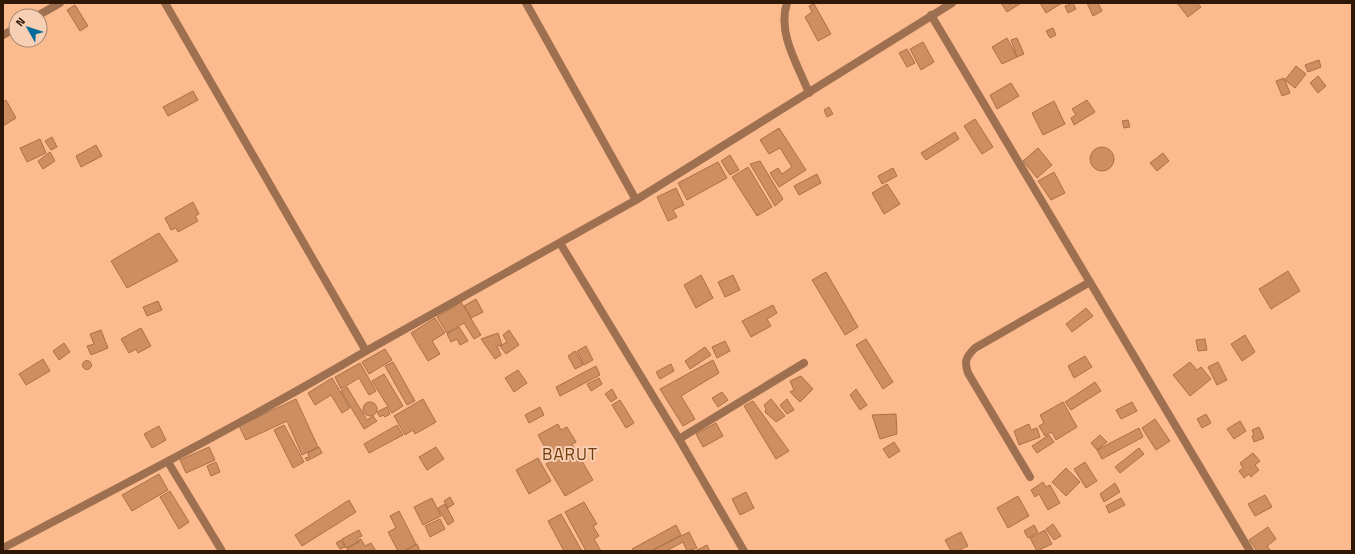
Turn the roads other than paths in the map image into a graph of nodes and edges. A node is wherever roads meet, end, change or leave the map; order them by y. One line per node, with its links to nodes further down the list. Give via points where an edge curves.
1 (60, 3): 6 (street)
2 (165, 3): 12 (street)
3 (526, 3): 9 (street)
4 (787, 3): 8 (street, via 784,14 786,35)
5 (952, 3): 7 (street)
6 (48, 10)
7 (931, 15): 8 (street); 11 (street)
8 (809, 93): 9 (street)
9 (636, 200): 10 (street)
10 (560, 243): 12 (street); 14 (street)
11 (1090, 282): 16 (street, via 975,348 964,364); 20 (street)
12 (366, 352): 15 (street)
13 (804, 363): 14 (street)
14 (679, 439): 19 (street)
15 (168, 462): 17 (street); 18 (street)
16 (1030, 476)
17 (3, 548)
18 (222, 551)
19 (744, 551)
20 (1250, 551)

